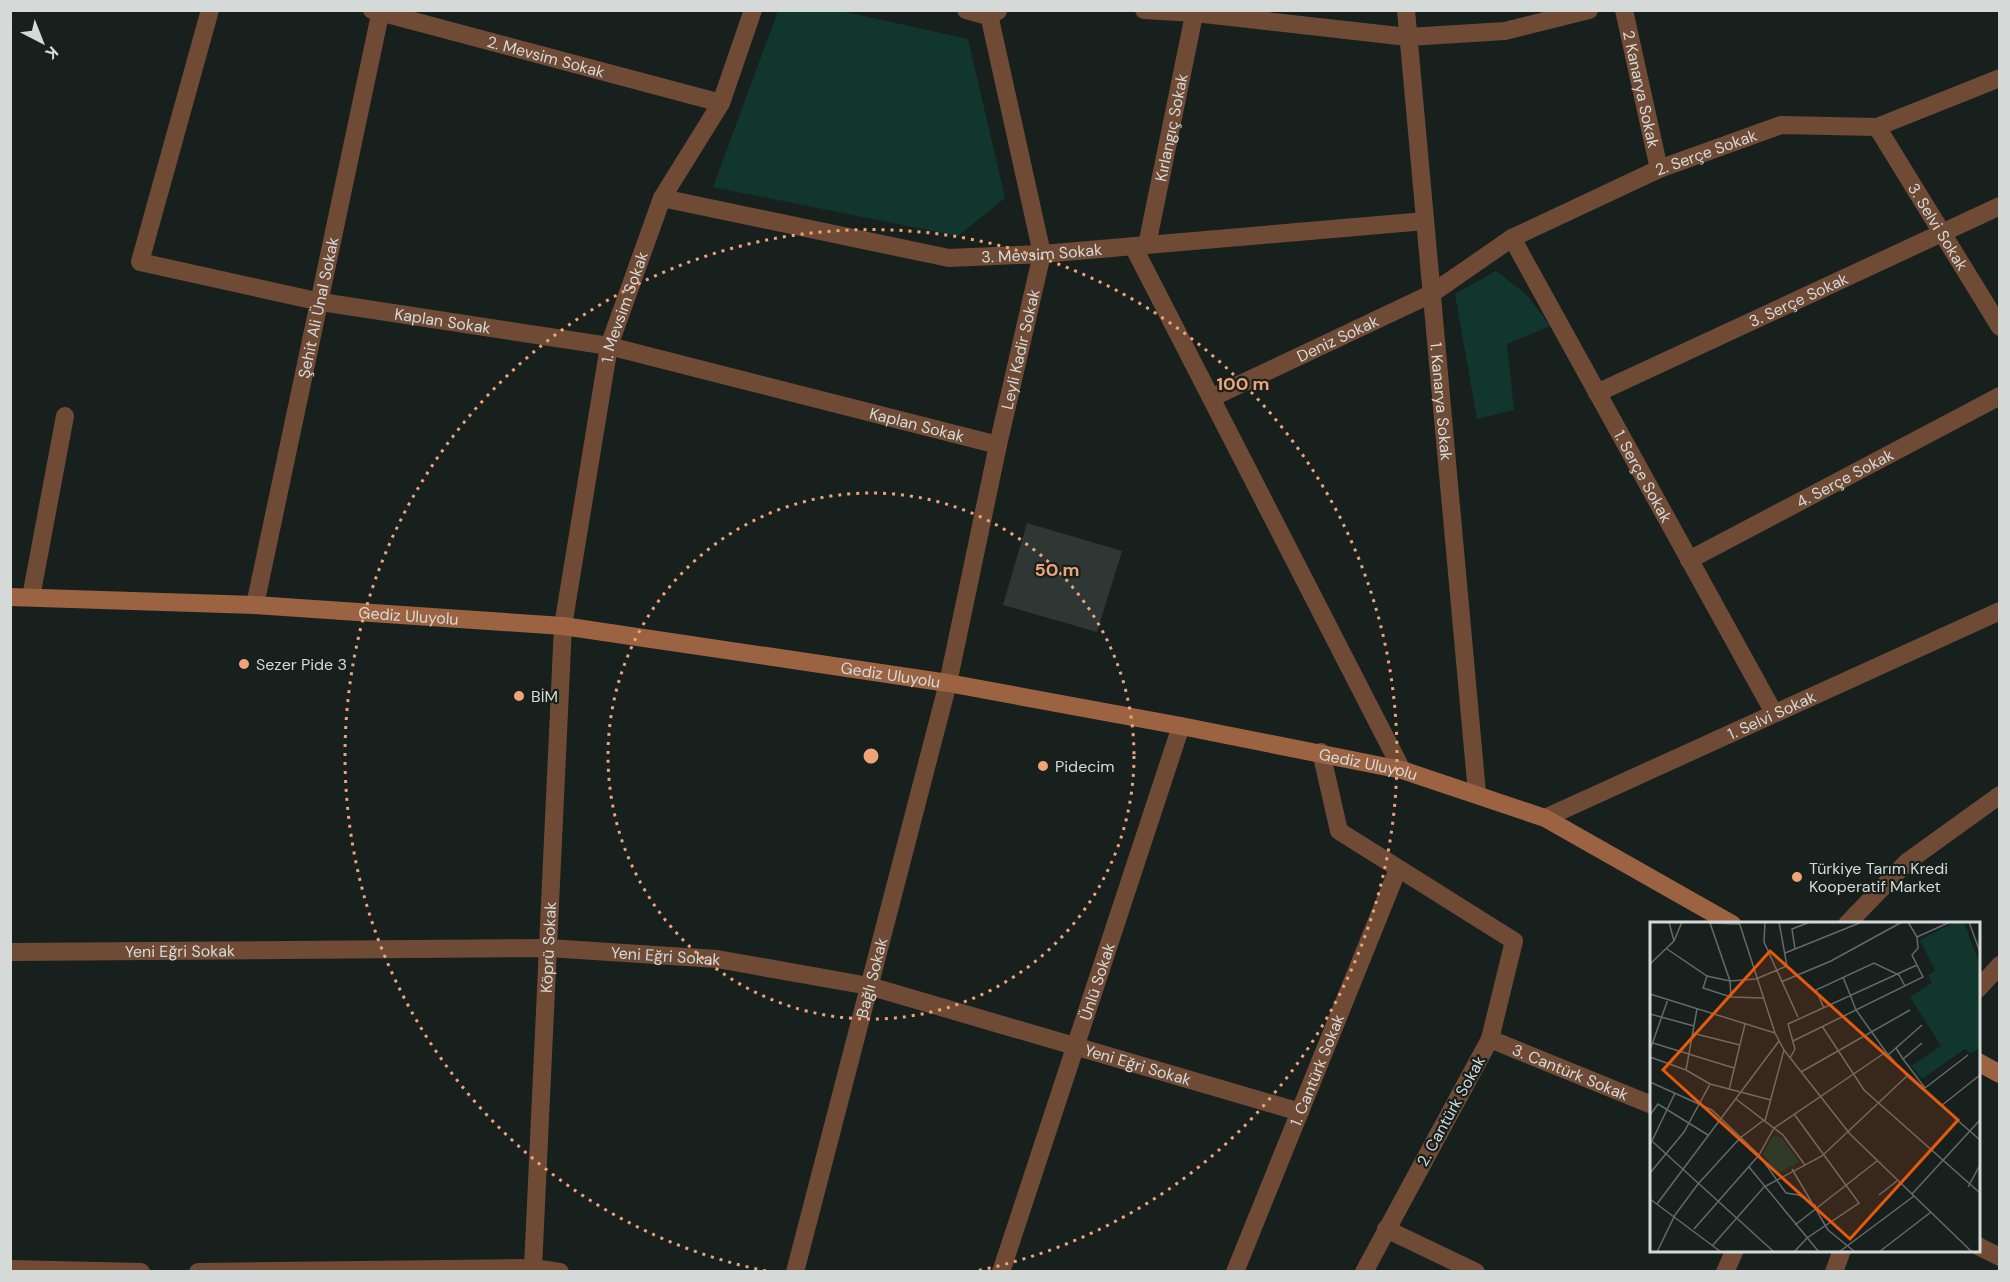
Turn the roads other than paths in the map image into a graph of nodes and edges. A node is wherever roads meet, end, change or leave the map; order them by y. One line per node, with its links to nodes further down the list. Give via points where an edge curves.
1 (210, 10): 25 (street, Kaplan Sokak, via 140,262)
2 (401, 10): 9 (street)
3 (753, 10): 14 (street, 1. Mevsim Sokak)
4 (966, 10): 10 (street)
5 (1144, 10): 11 (street)
6 (1406, 10): 12 (street, 1. Kanarya Sokak)
7 (1589, 10): 12 (street, via 1505,31)
8 (1624, 10): 16 (street, 2 Kanarya Sokak)
9 (378, 12): 14 (street, 2. Mevsim Sokak); 25 (street, Şehit Ali Ünal Sokak)
10 (991, 12): 23 (street, Leyli Kadir Sokak)
11 (1196, 12): 12 (street); 22 (street, Kırlangıç Sokak)
12 (1408, 37): 19 (street, 1. Kanarya Sokak)
13 (2000, 78): 15 (street, 2. Serçe Sokak)
14 (721, 103): 17 (street, 1. Mevsim Sokak)
15 (1877, 127): 16 (street, 2. Serçe Sokak, via 1781,125); 20 (street, 3. Selvi Sokak)
16 (1659, 169): 21 (street, 2. Serçe Sokak)
17 (662, 198): 23 (street, 3. Mevsim Sokak, via 949,258); 27 (street, 1. Mevsim Sokak)
18 (2000, 206): 20 (street, 3. Serçe Sokak)
19 (1425, 221): 22 (street, 3. Mevsim Sokak); 24 (street, 1. Kanarya Sokak)
20 (1942, 232): 26 (street, 3. Selvi Sokak); 28 (street, 3. Serçe Sokak)
21 (1512, 238): 24 (street, 2. Serçe Sokak); 28 (street, 1. Serçe Sokak)
22 (1140, 246): 23 (street, 3. Mevsim Sokak); 30 (street)
23 (1042, 254): 32 (street, Leyli Kadir Sokak)
24 (1431, 294): 30 (street, Deniz Sokak); 44 (street, 1. Kanarya Sokak)
25 (321, 302): 27 (street, Kaplan Sokak); 36 (street, Şehit Ali Ünal Sokak)
26 (2000, 327)
27 (609, 346): 32 (street, Kaplan Sokak); 38 (street, 1. Mevsim Sokak)
28 (1597, 393): 33 (street, 1. Serçe Sokak)
29 (2000, 396): 33 (street, 4. Serçe Sokak)
30 (1211, 398): 43 (street)
31 (65, 416): 35 (street)
32 (998, 445): 39 (street, Leyli Kadir Sokak)
33 (1689, 560): 40 (street, 1. Serçe Sokak)
34 (10, 597): 35 (street, Gediz Uluyolu)
35 (31, 597): 36 (street, Gediz Uluyolu)
36 (255, 604): 38 (street, Gediz Uluyolu)
37 (2000, 611): 40 (street, 1. Selvi Sokak)
38 (562, 626): 39 (street, Gediz Uluyolu); 50 (street, Köprü Sokak)
39 (948, 684): 41 (street, Gediz Uluyolu); 53 (street, Bağlı Sokak)
40 (1774, 713): 46 (street, 1. Selvi Sokak)
41 (1181, 726): 42 (street, Gediz Uluyolu); 56 (street, Ünlü Sokak)
42 (1322, 752): 43 (street, Gediz Uluyolu); 47 (street, via 1340,831)
43 (1402, 771): 44 (street, Gediz Uluyolu)
44 (1477, 794): 46 (street, Gediz Uluyolu)
45 (1997, 800): 49 (street, via 1907,862)
46 (1545, 818): 48 (street, Gediz Uluyolu)
47 (1398, 868): 55 (street, 2. Cantürk Sokak, via 1514,941); 60 (street, 1. Cantürk Sokak)
48 (1728, 922)
49 (1849, 922)
50 (548, 948): 51 (street, Yeni Eğri Sokak); 53 (street, Yeni Eğri Sokak, via 717,959); 67 (street, Köprü Sokak)
51 (10, 952)
52 (2000, 965): 54 (street)
53 (869, 986): 56 (street, Yeni Eğri Sokak); 72 (street, Bağlı Sokak)
54 (1980, 987)
55 (1490, 1039): 59 (street, 3. Cantürk Sokak); 61 (street, 2. Cantürk Sokak)
56 (1075, 1047): 60 (street, Yeni Eğri Sokak); 73 (street, Ünlü Sokak)
57 (1980, 1063): 58 (street)
58 (2000, 1074)
59 (1650, 1104)
60 (1300, 1112): 74 (street, 1. Cantürk Sokak)
61 (1386, 1228): 75 (street, 2. Cantürk Sokak); 76 (street)
62 (1980, 1247): 65 (street)
63 (1735, 1252): 77 (street)
64 (1842, 1252): 78 (street)
65 (2000, 1257)
66 (10, 1269): 69 (street)
67 (533, 1269): 68 (street); 71 (street)
68 (329, 1270): 70 (street)
69 (141, 1272)
70 (198, 1272)
71 (560, 1272)
72 (795, 1272)
73 (1001, 1272)
74 (1235, 1272)
75 (1364, 1272)
76 (1476, 1272)
77 (1725, 1272)
78 (1834, 1272)

